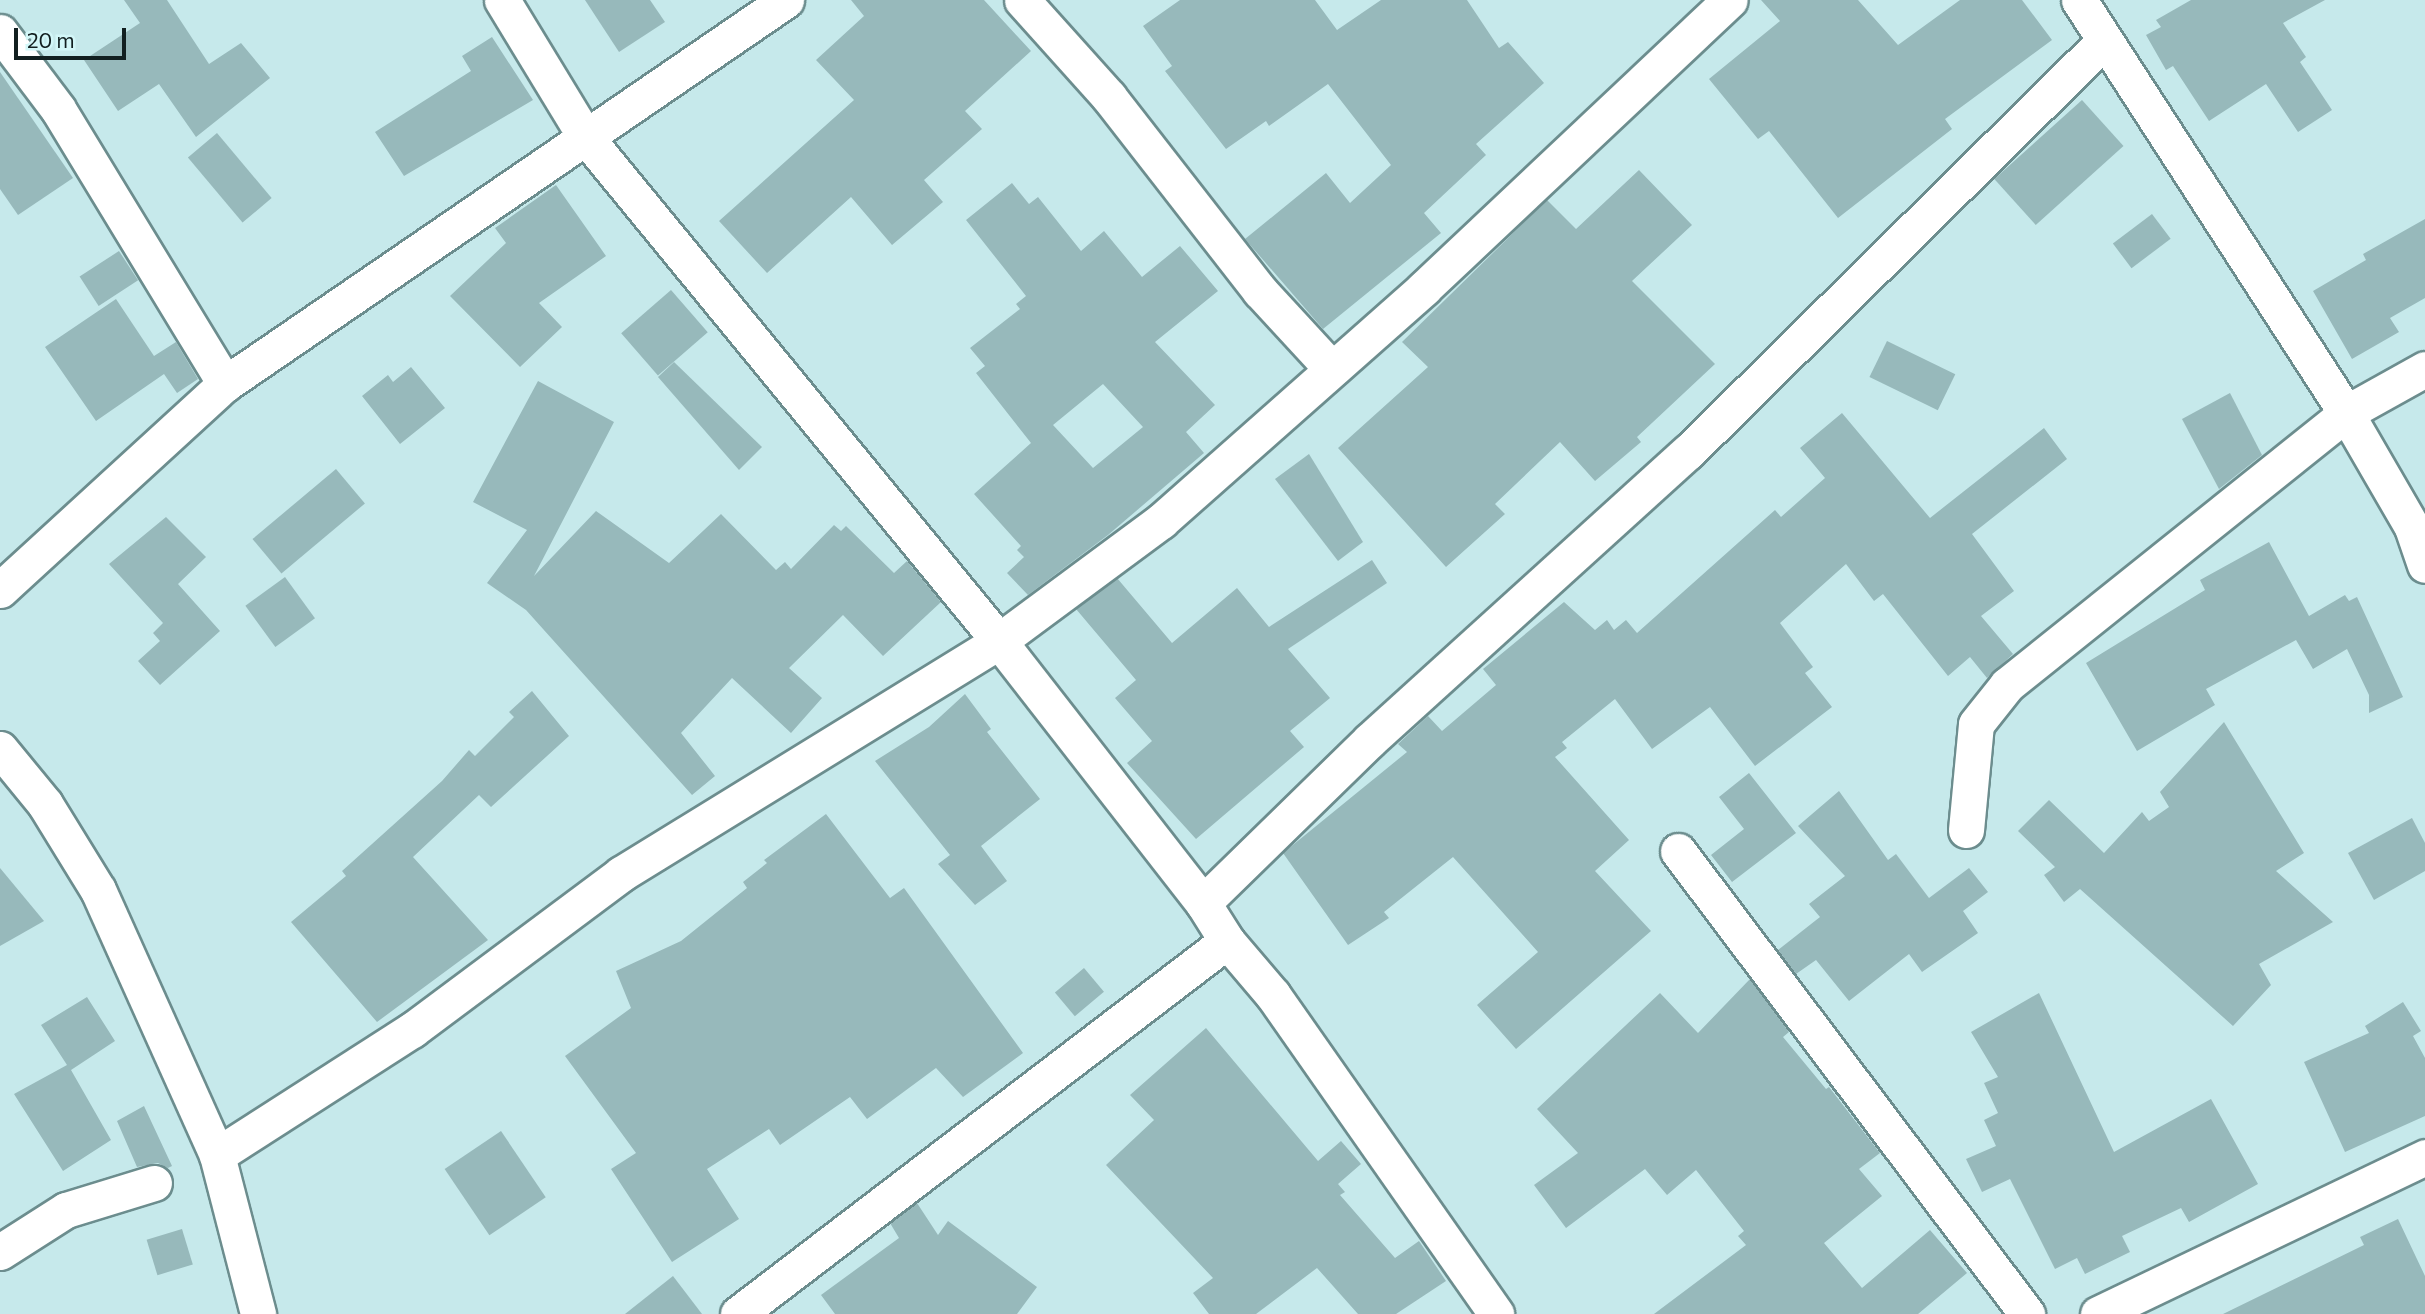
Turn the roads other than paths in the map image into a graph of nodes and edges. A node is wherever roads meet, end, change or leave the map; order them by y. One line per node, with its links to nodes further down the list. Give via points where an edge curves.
1 (502, 0): 8 (street)
2 (786, 0): 8 (street)
3 (1022, 0): 9 (street, via 1109,97 1260,291)
4 (1730, 0): 9 (street)
5 (2078, 0): 7 (street)
6 (0, 32): 11 (street, via 58,109)
7 (2105, 41): 12 (street); 19 (street, via 1688,452 1400,712)
8 (584, 135): 11 (street, via 361,295); 15 (street)
9 (1332, 369): 15 (street, via 1161,521)
10 (2425, 369): 12 (street)
11 (225, 384): 14 (street)
12 (2346, 413): 13 (street, via 2412,527); 17 (street, via 2007,685 1976,724)
13 (2425, 565)
14 (0, 590)
15 (999, 641): 19 (street); 21 (street, via 621,874 412,1030)
16 (0, 749): 21 (street, via 45,804 98,890)
17 (1966, 830)
18 (1678, 851): 28 (street)
19 (1203, 904): 20 (street)
20 (1227, 941): 26 (street); 27 (street, via 1273,995)
21 (217, 1154): 25 (street)
22 (2425, 1157): 29 (street)
23 (153, 1183): 24 (street, via 66,1210)
24 (0, 1252)
25 (258, 1314)
26 (738, 1314)
27 (1496, 1314)
28 (2026, 1314)
29 (2098, 1314)

